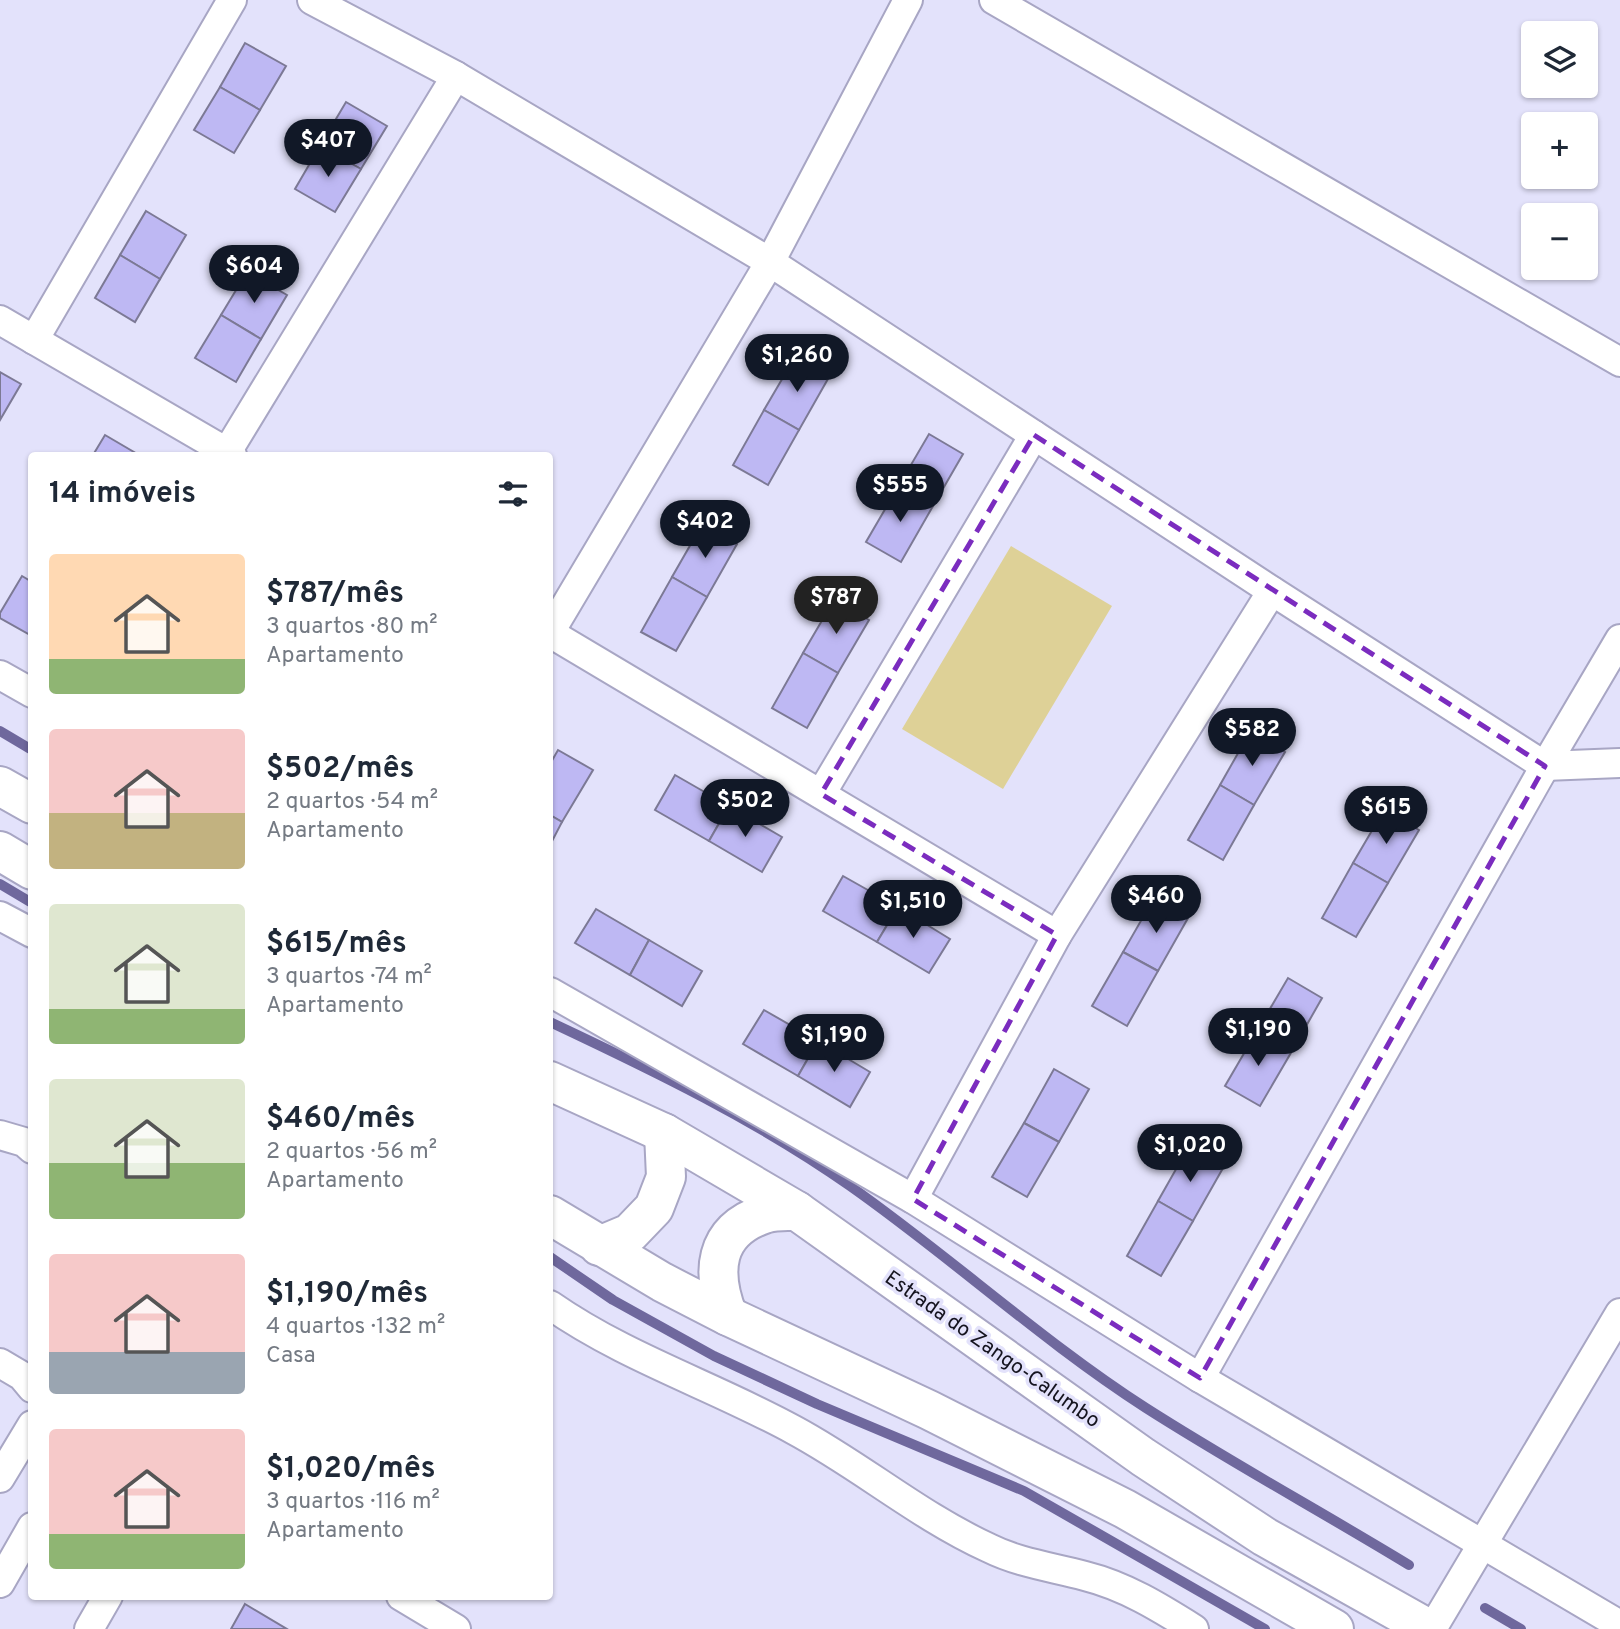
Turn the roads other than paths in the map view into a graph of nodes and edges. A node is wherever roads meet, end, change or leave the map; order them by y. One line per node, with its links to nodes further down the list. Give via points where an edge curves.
1 (232, 0): 8 (street)
2 (312, 0): 5 (street)
3 (908, 0): 6 (street)
4 (994, 0): 9 (street)
5 (456, 76): 6 (street); 12 (street)
6 (770, 262): 10 (street); 14 (street)
7 (0, 320): 8 (street)
8 (34, 340): 11 (street)
9 (1620, 362)
10 (1034, 435): 13 (street); 22 (street)
11 (227, 452)
12 (231, 452)
13 (1272, 592): 20 (street); 28 (street)
14 (553, 627)
15 (553, 634): 22 (street)
16 (1620, 639): 20 (street)
17 (0, 675): 18 (street)
18 (28, 691)
19 (1620, 763): 20 (street)
20 (1545, 766): 42 (street)
21 (0, 786): 23 (main road)
22 (821, 794): 28 (street)
23 (28, 802)
24 (0, 851): 25 (main road)
25 (28, 868)
26 (0, 916): 27 (street)
27 (28, 931)
28 (1057, 935): 34 (street)
29 (553, 994): 34 (street)
30 (553, 1083): 31 (main road, Estrada do Zango-Calumbo)
31 (664, 1133): 35 (main road, Estrada do Zango-Calumbo); 37 (main road, via 666,1177 654,1208 630,1233)
32 (0, 1135): 33 (street)
33 (28, 1146)
34 (913, 1199): 42 (street)
35 (797, 1211): 40 (main road, via 765,1213 743,1224 724,1243 717,1269 718,1293); 56 (main road, Estrada do Zango-Calumbo, via 1154,1465 1265,1537)
36 (553, 1217): 37 (main road)
37 (599, 1246): 40 (main road)
38 (553, 1307): 54 (street, via 655,1365 795,1430 940,1524 991,1550 1127,1590)
39 (1620, 1313): 47 (street)
40 (727, 1316): 55 (main road, via 929,1410 1112,1503)
41 (0, 1363): 43 (street)
42 (1200, 1378): 47 (street)
43 (28, 1383)
44 (28, 1431): 45 (street)
45 (0, 1478)
46 (28, 1534): 48 (street)
47 (1481, 1545): 51 (street); 56 (street)
48 (0, 1583)
49 (106, 1600): 52 (street)
50 (408, 1600): 53 (street)
51 (1620, 1625)
52 (89, 1629)
53 (456, 1629)
54 (1194, 1629)
55 (1334, 1629)
56 (1430, 1629)

